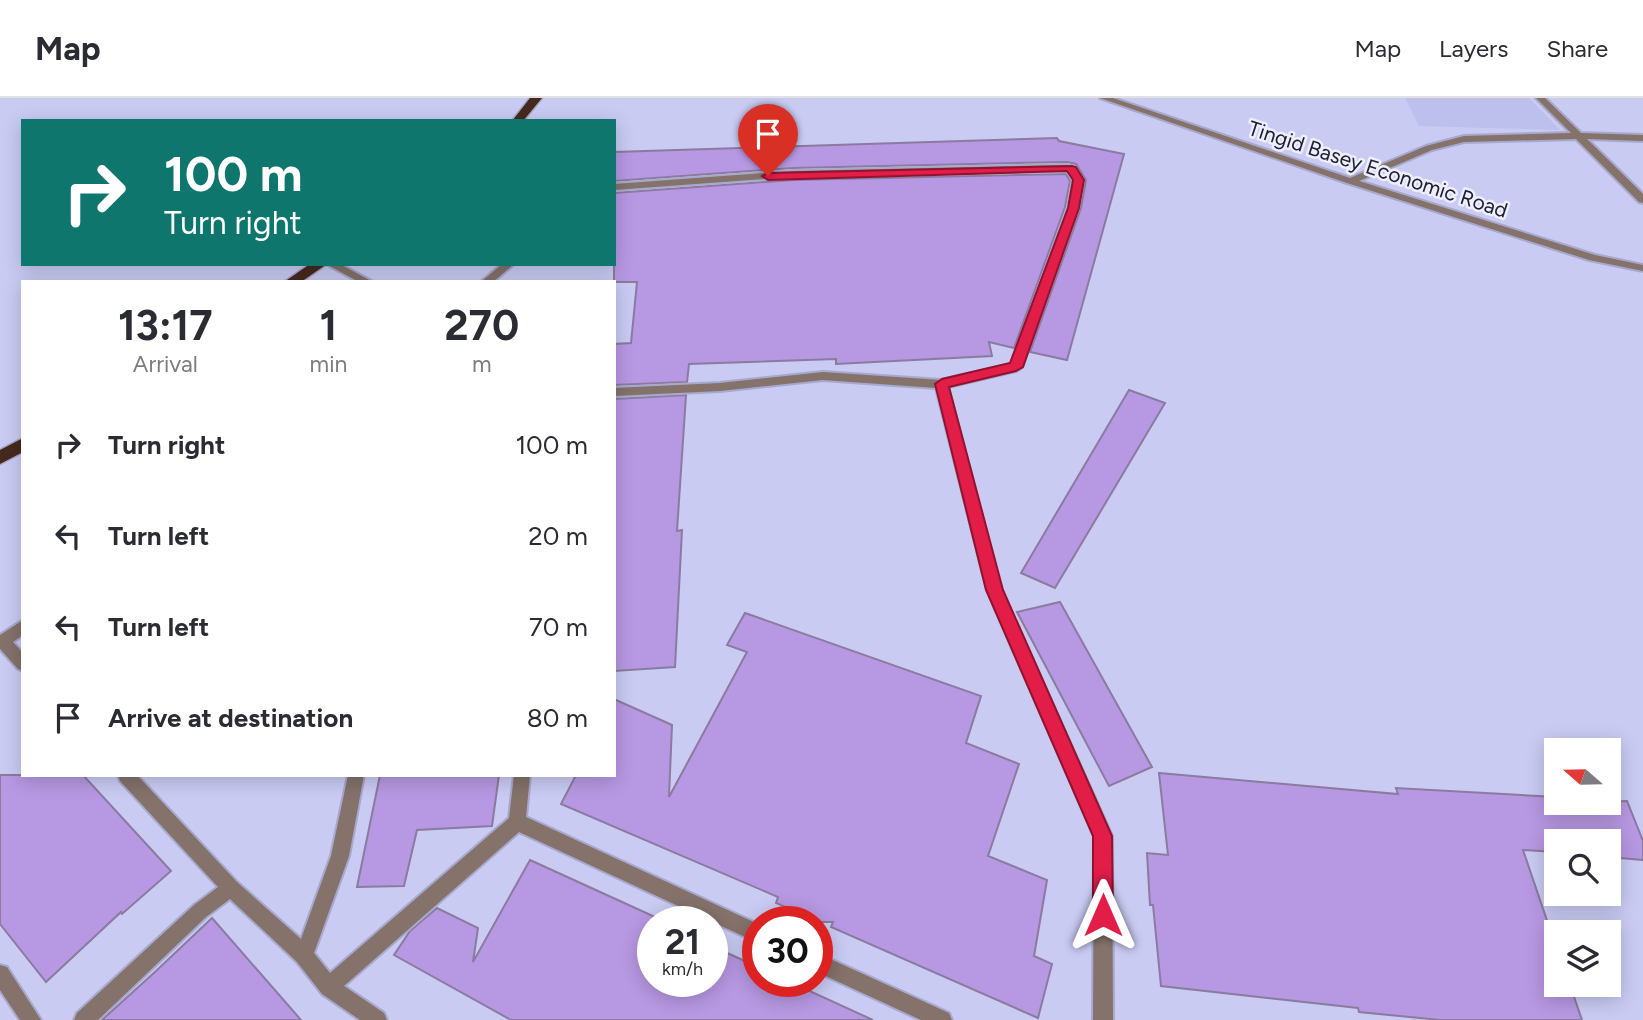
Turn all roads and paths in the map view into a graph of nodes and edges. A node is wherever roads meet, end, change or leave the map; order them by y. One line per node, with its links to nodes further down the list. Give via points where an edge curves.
1 (537, 98): 4 (main road)
2 (1104, 98): 7 (street, Tingid Basey Economic Road)
3 (1540, 98): 5 (street)
4 (519, 119)
5 (1579, 136): 6 (street); 7 (street, via 1464,139 1429,148); 9 (street)
6 (1643, 138)
7 (1350, 181): 13 (street, Tingid Basey Economic Road, via 1593,258)
8 (616, 187): 17 (street, via 793,174 1072,169 1078,180 1073,208 1016,367)
9 (1643, 200)
10 (317, 266): 14 (main road)
11 (335, 266): 15 (street)
12 (506, 266): 16 (street)
13 (1643, 268)
14 (294, 280)
15 (364, 280)
16 (489, 280)
17 (942, 384): 18 (street, via 823,376); 38 (street, via 994,590 1102,836)
18 (616, 392)
19 (21, 445): 20 (main road)
20 (0, 457)
21 (21, 627): 22 (street)
22 (1, 642): 23 (street)
23 (21, 662)
24 (128, 777): 28 (street)
25 (356, 777): 30 (street, via 340,856)
26 (522, 777): 27 (street)
27 (517, 822): 29 (street); 33 (street)
28 (231, 888): 30 (street); 35 (street, via 200,911)
29 (742, 927)
30 (304, 956): 33 (street)
31 (833, 969): 37 (street)
32 (0, 974): 34 (street)
33 (329, 987): 36 (street)
34 (31, 1020)
35 (84, 1020)
36 (377, 1020)
37 (942, 1020)
38 (1103, 1020)

